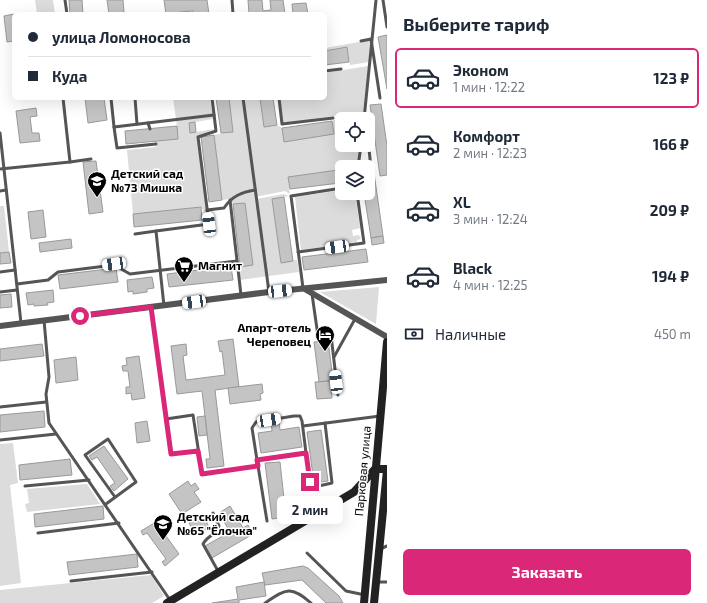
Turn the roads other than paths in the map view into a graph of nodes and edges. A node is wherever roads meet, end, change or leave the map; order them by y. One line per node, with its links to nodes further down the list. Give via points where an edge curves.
1 (65, 0): 5 (lane)
2 (232, 0): 6 (lane)
3 (376, 0): 8 (lane)
4 (383, 0): 7 (lane)
5 (67, 12)
6 (233, 12)
7 (387, 27)
8 (371, 39): 9 (lane); 12 (lane); 19 (lane)
9 (361, 41)
10 (341, 69): 11 (lane)
11 (327, 71)
12 (380, 98)
13 (63, 100): 29 (lane)
14 (112, 100): 24 (lane)
15 (135, 100): 23 (lane)
16 (212, 100): 20 (lane)
17 (243, 100): 33 (lane)
18 (279, 100): 21 (lane, via 282,124)
19 (365, 112)
20 (214, 115): 22 (lane); 37 (lane, via 216,130 198,137)
21 (333, 118)
22 (148, 123): 23 (lane); 25 (lane)
23 (137, 124): 24 (lane)
24 (114, 127): 27 (lane, via 117,148)
25 (150, 129)
26 (0, 133): 30 (lane)
27 (156, 144)
28 (91, 159): 29 (lane)
29 (70, 162): 30 (lane)
30 (2, 169): 32 (lane)
31 (335, 189): 40 (lane, via 291,196)
32 (6, 190): 34 (lane); 42 (lane)
33 (255, 190): 35 (lane, via 242,192); 50 (lane)
34 (0, 191)
35 (230, 200): 37 (lane, via 224,208); 41 (lane)
36 (357, 200): 40 (lane, via 364,243)
37 (207, 210): 38 (lane, via 209,224)
38 (156, 231): 39 (lane); 43 (lane)
39 (135, 234)
40 (298, 252): 47 (lane)
41 (237, 261): 43 (lane); 52 (lane)
42 (15, 270): 44 (lane); 46 (lane)
43 (160, 270): 46 (lane, via 130,274 114,264 58,272 48,280); 53 (lane)
44 (0, 272)
45 (387, 280): 47 (street)
46 (17, 284): 48 (lane)
47 (303, 288): 50 (street); 51 (street)
48 (17, 290): 49 (lane); 57 (lane)
49 (0, 292)
50 (269, 292): 52 (street)
51 (312, 294): 55 (street); 61 (lane, via 318,336 331,334)
52 (241, 295): 53 (street)
53 (164, 306): 54 (street)
54 (151, 307): 56 (street); 66 (lane)
55 (355, 319): 59 (street); 61 (lane)
56 (44, 320): 57 (street); 63 (lane, via 49,377)
57 (21, 323): 58 (street)
58 (0, 326)
59 (387, 337)
60 (387, 342): 65 (main road, Парковая улица)
61 (334, 357): 62 (lane)
62 (338, 395)
63 (46, 402): 64 (lane); 69 (lane, via 49,423)
64 (0, 407)
65 (380, 416): 67 (lane); 75 (main road, Парковая улица)
66 (166, 419): 71 (lane, via 171,454); 71 (lane, via 193,415)
67 (325, 423): 68 (lane); 72 (lane, via 332,483 311,486)
68 (303, 426): 72 (lane); 73 (lane, via 300,416 256,422 252,428)
69 (56, 434): 70 (lane); 77 (lane)
70 (0, 440)
71 (198, 451): 74 (lane, via 202,474)
72 (306, 453): 73 (lane)
73 (257, 460): 74 (lane)
74 (258, 466): 83 (lane)
75 (375, 469): 76 (main road); 89 (main road, via 354,492); 93 (main road, Парковая улица)
76 (387, 469): 81 (main road, Парковая улица)
77 (89, 480): 78 (lane); 80 (lane)
78 (25, 486)
79 (115, 497): 79 (lane, via 85,455 108,439 136,482); 80 (lane)
80 (106, 504): 84 (lane)
81 (385, 508): 86 (main road, Парковая улица)
82 (213, 513): 89 (lane, via 219,526 218,530 203,544)
83 (266, 521)
84 (119, 523): 85 (lane); 88 (lane)
85 (38, 533)
86 (383, 547): 91 (main road, Парковая улица)
87 (307, 553): 93 (lane, via 346,591)
88 (152, 572): 90 (lane); 94 (lane)
89 (218, 572): 94 (main road)
90 (70, 581)
91 (376, 582): 92 (lane); 97 (main road, Парковая улица)
92 (387, 582)
93 (364, 599)
94 (169, 602)
95 (265, 603): 96 (lane, via 285,591 298,592)
96 (311, 603)
97 (374, 603)

